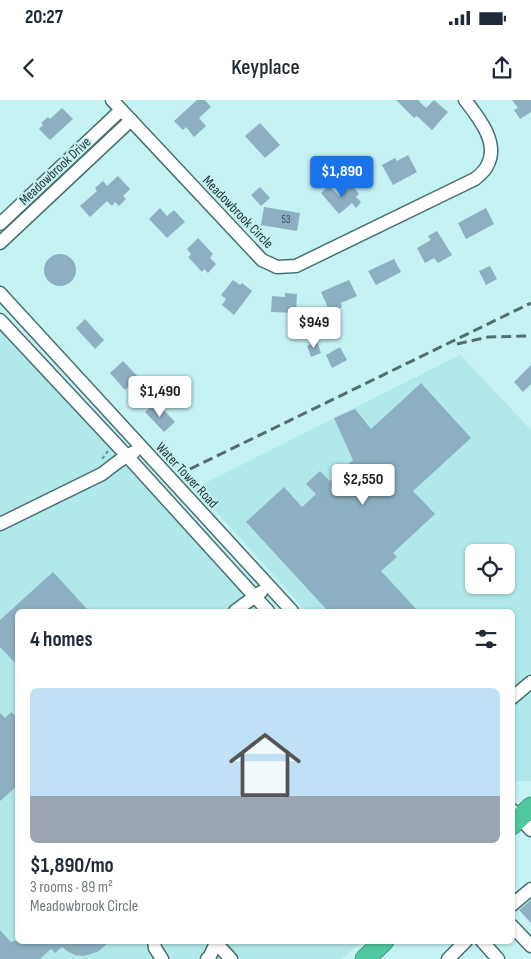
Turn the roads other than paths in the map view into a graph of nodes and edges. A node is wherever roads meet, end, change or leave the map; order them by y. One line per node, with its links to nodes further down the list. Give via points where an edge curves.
1 (112, 100): 3 (street, Meadowbrook Circle)
2 (465, 100): 4 (street, Meadowbrook Circle, via 482,123 493,151 488,166 475,180 296,266 278,267 262,260)
3 (121, 110): 4 (street, Meadowbrook Circle); 5 (street, Meadowbrook Drive)
4 (131, 120): 6 (street, Meadowbrook Drive)
5 (0, 224)
6 (0, 243)
7 (0, 293): 9 (street, Water Tower Road)
8 (0, 320): 10 (street)
9 (141, 448): 10 (street); 12 (street, Water Tower Road)
10 (128, 456): 11 (street, via 102,474); 13 (street)
11 (0, 524)
12 (269, 585): 13 (street); 16 (street, Water Tower Road)
13 (255, 597): 14 (street); 15 (street)
14 (238, 609)
15 (266, 609)
16 (290, 609)
17 (531, 682): 18 (street)
18 (515, 695)
19 (531, 889): 20 (street)
20 (515, 902)
21 (515, 929): 28 (street)
22 (154, 944): 29 (street)
23 (215, 944): 30 (street)
24 (218, 944): 31 (street)
25 (381, 944): 32 (highway)
26 (463, 944): 33 (street)
27 (485, 944): 34 (street)
28 (531, 946)
29 (162, 959)
30 (207, 959)
31 (231, 959)
32 (365, 959)
33 (448, 959)
34 (498, 959)

